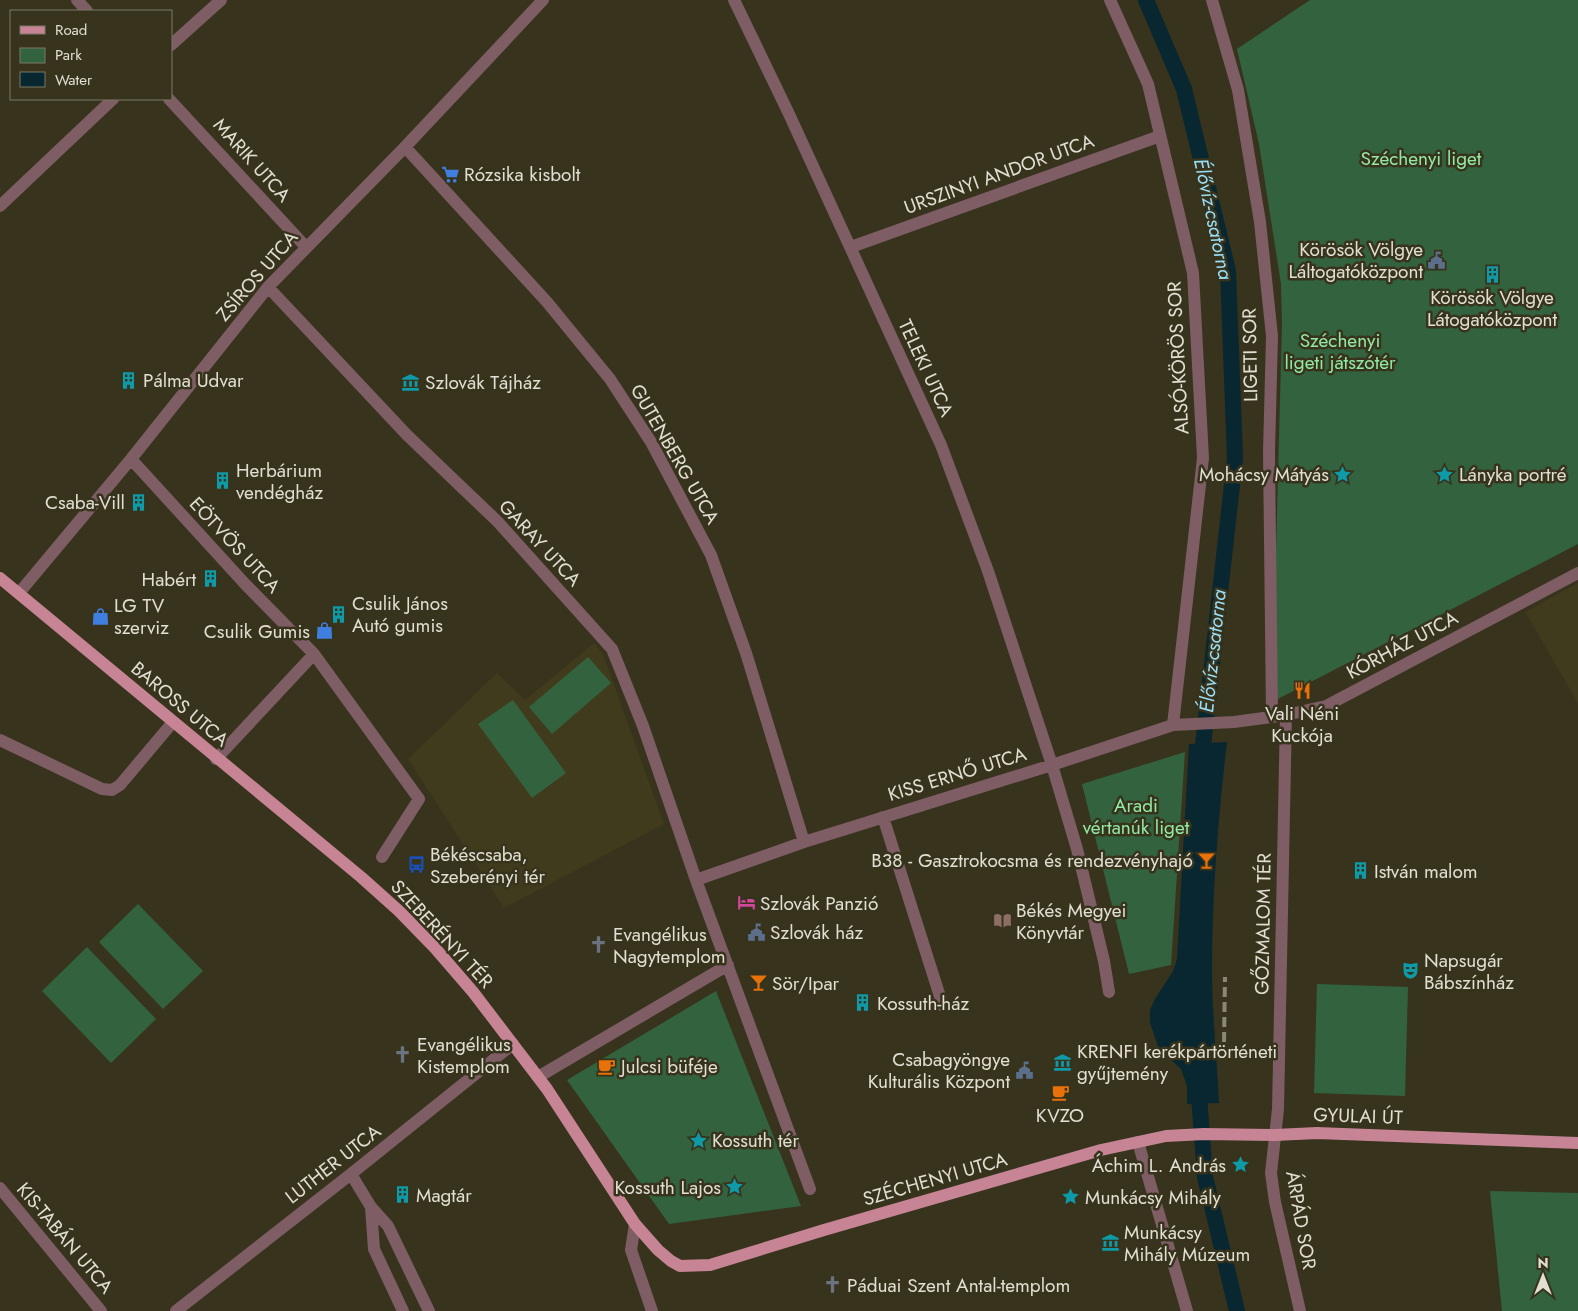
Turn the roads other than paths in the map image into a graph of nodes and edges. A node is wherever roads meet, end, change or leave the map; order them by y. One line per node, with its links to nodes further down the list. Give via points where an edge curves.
1 (77, 0): 7 (street)
2 (221, 0): 8 (street)
3 (543, 0): 12 (street, ZSÍROS UTCA)
4 (734, 0): 15 (street, TELEKI UTCA)
5 (1110, 0): 11 (street, ALSÓ-KÖRÖS SOR, via 1148,84)
6 (1212, 0): 22 (street, LIGETI SOR, via 1238,90 1260,222 1272,336 1269,452)
7 (87, 10)
8 (172, 44)
9 (112, 100): 13 (street)
10 (170, 100): 14 (street, MARIK UTCA)
11 (1160, 136): 15 (street, URSZINYI ANDOR UTCA); 26 (street, ALSÓ-KÖRÖS SOR, via 1193,273 1203,458)
12 (406, 147): 14 (street, ZSÍROS UTCA); 32 (street, GUTENBERG UTCA, via 547,302 610,379 651,442 711,555 746,653)
13 (0, 206)
14 (306, 247): 16 (street, ZSÍROS UTCA)
15 (850, 247): 29 (street, TELEKI UTCA, via 941,445 991,579)
16 (268, 287): 17 (street, ZSÍROS UTCA); 35 (street, GARAY UTCA, via 407,435 498,522 612,649 643,726)
17 (131, 459): 20 (street, ZSÍROS UTCA); 21 (street, EÖTVÖS UTCA)
18 (1578, 573): 23 (street, KÓRHÁZ UTCA, via 1326,706)
19 (0, 578): 20 (main road, BAROSS UTCA)
20 (19, 593): 24 (main road, BAROSS UTCA)
21 (314, 654): 28 (street); 30 (street, EÖTVÖS UTCA)
22 (1272, 715): 23 (street, KÓRHÁZ UTCA); 25 (street, KÓRHÁZ UTCA)
23 (1286, 715): 41 (street, GŐZMALOM TÉR)
24 (173, 722): 27 (street, via 112,790 102,789); 28 (main road, BAROSS UTCA)
25 (1234, 722): 26 (street, KISS ERNŐ UTCA)
26 (1173, 725): 29 (street, KISS ERNŐ UTCA)
27 (0, 740)
28 (216, 759): 34 (main road, BAROSS UTCA)
29 (1052, 765): 31 (street, KISS ERNŐ UTCA); 37 (street, TELEKI UTCA, via 1079,858)
30 (419, 799): 33 (street, SZEBERÉNYI TÉR)
31 (883, 817): 32 (street, KISS ERNŐ UTCA); 38 (street)
32 (804, 842): 35 (street, KISS ERNŐ UTCA)
33 (382, 856)
34 (336, 857): 39 (main road, SZEBERÉNYI TÉR, via 400,911 473,992)
35 (696, 880): 36 (street)
36 (728, 965): 40 (street); 46 (street)
37 (1110, 992)
38 (943, 1006)
39 (513, 1044): 40 (main road); 44 (street, LUTHER UTCA)
40 (538, 1077): 48 (main road)
41 (1275, 1135): 42 (main road, GYULAI ÚT, via 1204,1134 1166,1136); 43 (main road, GYULAI ÚT, via 1317,1133); 55 (street, ÁRPÁD SOR, via 1271,1173)
42 (1138, 1142): 48 (main road, SZÉCHENYI UTCA, via 1101,1150 710,1265 680,1266 658,1250); 54 (street)
43 (1578, 1143)
44 (351, 1174): 47 (street); 50 (street, LUTHER UTCA)
45 (0, 1188): 49 (street, KIS-TABÁN UTCA)
46 (810, 1189)
47 (371, 1207): 51 (street, via 374,1248); 52 (street, via 388,1226)
48 (635, 1224): 53 (street, via 631,1250)
49 (101, 1311)
50 (176, 1311)
51 (402, 1311)
52 (428, 1311)
53 (652, 1311)
54 (1187, 1311)
55 (1300, 1311)

